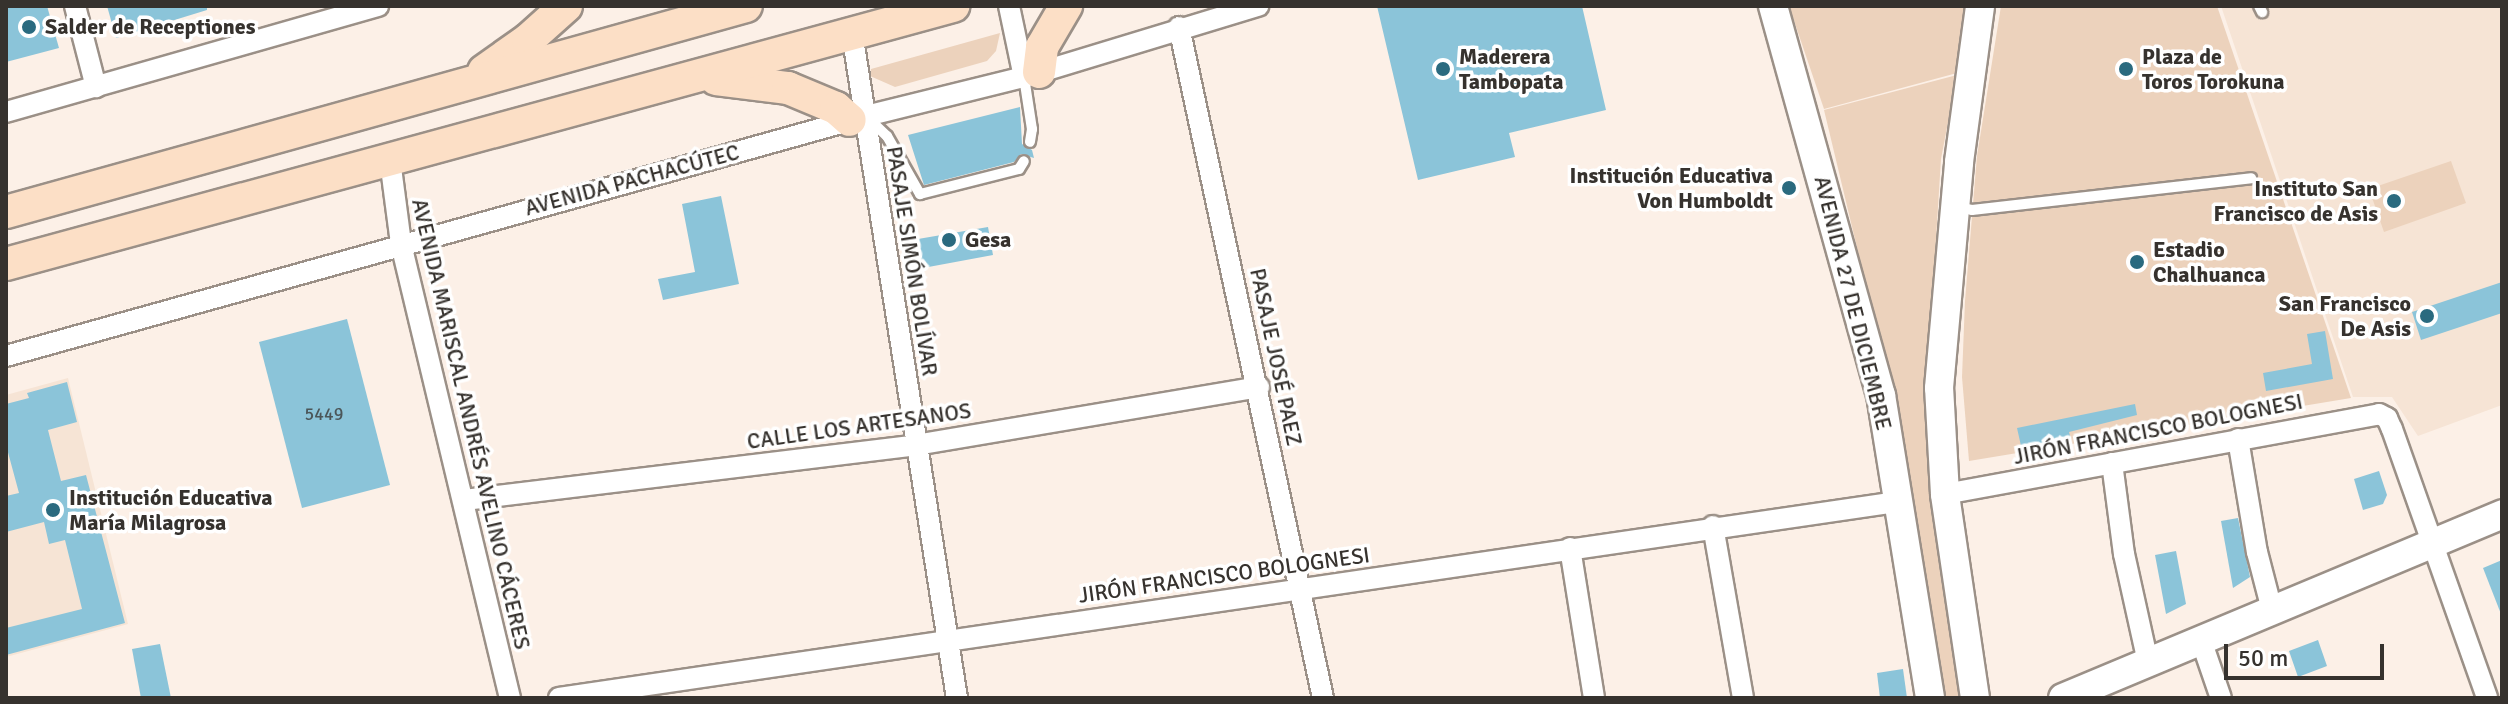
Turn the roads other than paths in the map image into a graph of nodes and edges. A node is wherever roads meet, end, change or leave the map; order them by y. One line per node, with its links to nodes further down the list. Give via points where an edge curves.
1 (75, 6): 16 (street)
2 (378, 6): 16 (street)
3 (566, 6): 15 (main road)
4 (746, 6): 15 (main road)
5 (953, 6): 11 (main road)
6 (1009, 6): 13 (street)
7 (1066, 6): 13 (main road)
8 (1258, 6): 12 (street, AVENIDA PACHACÚTEC)
9 (1773, 6): 34 (street, AVENIDA 27 DE DICIEMBRE, via 1881,395)
10 (1980, 6): 23 (street)
11 (848, 20): 14 (main road); 18 (street, PASAJE SIMÓN BOLÍVAR)
12 (1179, 27): 13 (street, AVENIDA PACHACÚTEC); 28 (street, PASAJE JOSÉ PAEZ)
13 (1031, 74): 18 (street, AVENIDA PACHACÚTEC); 19 (lane)
14 (693, 78): 18 (main road, via 788,88); 20 (main road)
15 (463, 85): 24 (main road)
16 (96, 87): 17 (street)
17 (6, 112)
18 (858, 118): 21 (lane, via 887,136 910,161 920,194 1019,169); 25 (street, AVENIDA PACHACÚTEC); 30 (street, PASAJE SIMÓN BOLÍVAR)
19 (1029, 133)
20 (390, 160): 25 (street, AVENIDA MARISCAL ANDRÉS AVELINO CÁCERES); 26 (main road)
21 (1024, 161)
22 (2251, 178): 23 (lane, via 1972,210)
23 (1955, 207): 32 (street, via 1939,388)
24 (6, 212)
25 (401, 244): 27 (street, AVENIDA PACHACÚTEC); 33 (street, AVENIDA MARISCAL ANDRÉS AVELINO CÁCERES)
26 (6, 264)
27 (6, 356)
28 (1259, 387): 30 (street, CALLE LOS ARTESANOS); 39 (street, PASAJE JOSÉ PAEZ)
29 (2238, 439): 31 (street, JIRÓN FRANCISCO BOLOGNESI); 37 (street, JIRÓN FRANCISCO BOLOGNESI, via 2379,414 2387,418); 40 (street)
30 (916, 445): 33 (street, CALLE LOS ARTESANOS); 42 (street, PASAJE SIMÓN BOLÍVAR)
31 (2112, 463): 32 (street, JIRÓN FRANCISCO BOLOGNESI); 43 (street, via 2124,554)
32 (1945, 494): 51 (street)
33 (464, 500): 44 (street, AVENIDA MARISCAL ANDRÉS AVELINO CÁCERES)
34 (1896, 502): 36 (street, JIRÓN FRANCISCO BOLOGNESI); 50 (street, AVENIDA 27 DE DICIEMBRE)
35 (2502, 514): 37 (street)
36 (1713, 526): 38 (street, JIRÓN FRANCISCO BOLOGNESI); 49 (street)
37 (2432, 545): 40 (street); 54 (street)
38 (1570, 548): 39 (street, JIRÓN FRANCISCO BOLOGNESI); 48 (street)
39 (1301, 588): 42 (street, JIRÓN FRANCISCO BOLOGNESI); 47 (street, PASAJE JOSÉ PAEZ)
40 (2272, 610): 41 (street)
41 (2201, 640): 43 (street); 53 (street)
42 (947, 641): 45 (street, JIRÓN FRANCISCO BOLOGNESI); 46 (street, PASAJE SIMÓN BOLÍVAR)
43 (2148, 662): 52 (street)
44 (510, 698)
45 (559, 698)
46 (957, 698)
47 (1323, 698)
48 (1594, 698)
49 (1743, 698)
50 (1930, 698)
51 (1975, 698)
52 (2063, 698)
53 (2221, 698)
54 (2487, 698)

